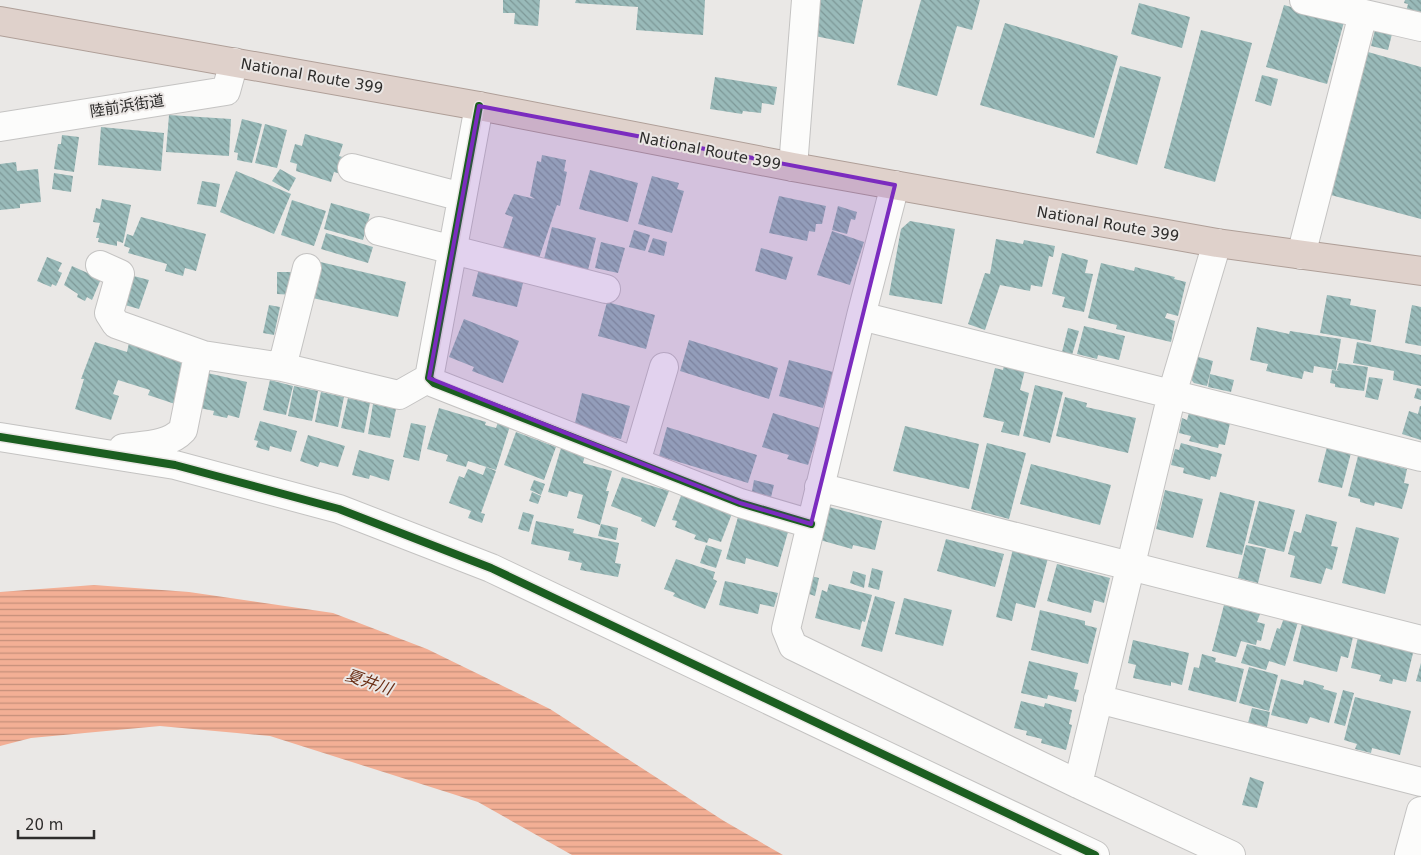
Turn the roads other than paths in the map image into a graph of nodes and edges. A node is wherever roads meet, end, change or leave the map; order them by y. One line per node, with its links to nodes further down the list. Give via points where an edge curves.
1 (806, 0): 9 (street)
2 (1304, 0): 3 (street)
3 (1362, 14): 5 (street); 16 (street)
4 (0, 21): 6 (highway, National Route 399)
5 (1421, 27)
6 (234, 62): 7 (highway, National Route 399); 8 (street, 陸前浜街道, via 226,91)
7 (479, 106): 9 (highway, National Route 399); 12 (street)
8 (0, 127)
9 (793, 167): 11 (highway, National Route 399)
10 (352, 168): 12 (street)
11 (895, 185): 14 (highway, National Route 399); 21 (street)
12 (462, 197): 15 (street)
13 (379, 231): 15 (street)
14 (1217, 243): 16 (highway, National Route 399); 26 (street)
15 (453, 250): 20 (street); 25 (street)
16 (1301, 255): 19 (highway, National Route 399)
17 (100, 265): 22 (street, via 120,274 108,313 116,324)
18 (307, 268): 23 (street)
19 (1421, 271)
20 (606, 289)
21 (861, 316): 26 (street); 31 (street)
22 (204, 355): 23 (street); 28 (street, via 197,360 183,430 176,438 120,448)
23 (282, 367): 25 (street, via 399,395)
24 (664, 367): 30 (street)
25 (429, 378): 30 (street, via 434,383)
26 (1172, 394): 29 (street); 33 (street)
27 (0, 437): 28 (street)
28 (118, 456): 39 (street, via 175,464 339,509 491,568)
29 (1421, 456)
30 (636, 462): 32 (street, via 740,503)
31 (819, 486): 32 (street); 33 (street)
32 (811, 524): 37 (street, via 786,629 792,646)
33 (1130, 566): 34 (street); 35 (street)
34 (1421, 640)
35 (1098, 699): 36 (street); 37 (street)
36 (1421, 782)
37 (1078, 784): 40 (street)
38 (1421, 812): 41 (street)
39 (1095, 855)
40 (1231, 855)
41 (1409, 855)

